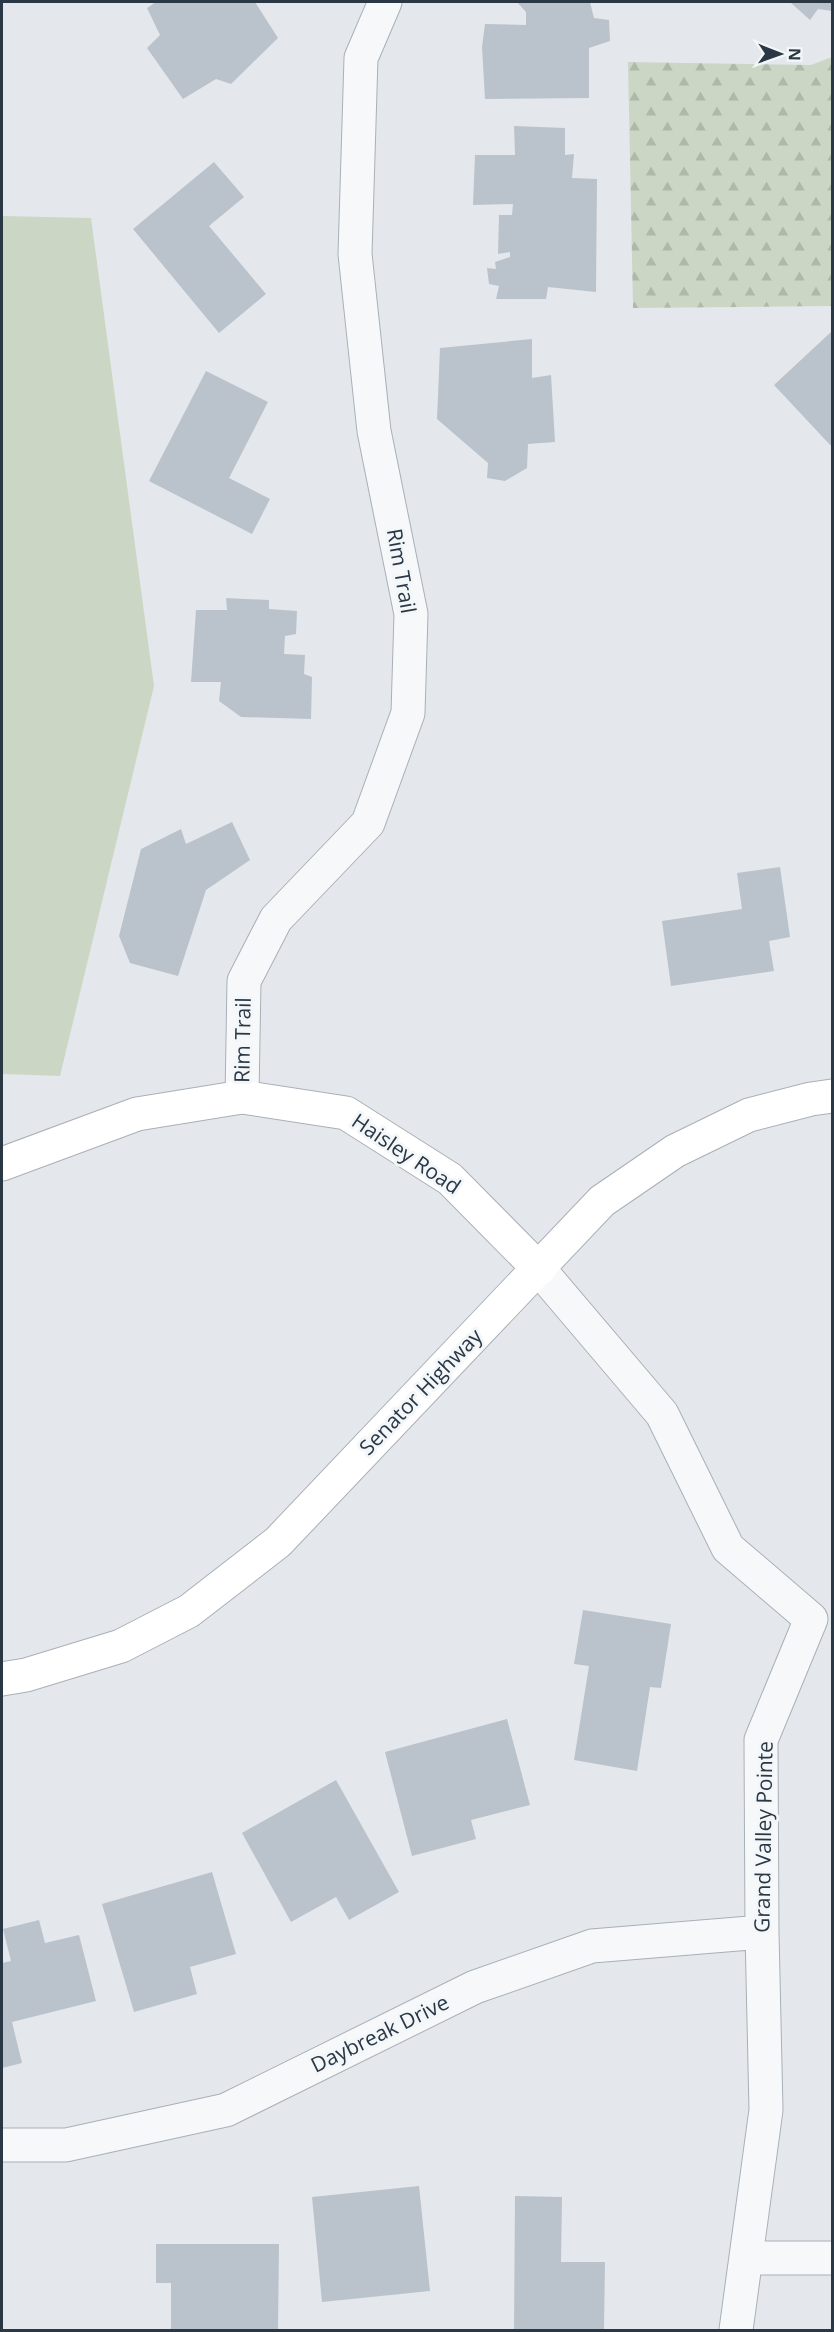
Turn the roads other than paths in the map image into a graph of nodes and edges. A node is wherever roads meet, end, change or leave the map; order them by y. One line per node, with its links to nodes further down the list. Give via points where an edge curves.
1 (385, 2): 3 (street, Rim Trail, via 361,58 355,254 374,431 411,614 408,713 368,823 276,919 244,981)
2 (832, 1096): 5 (street, Senator Highway, via 749,1115 675,1151 602,1201)
3 (242, 1097): 4 (street, Haisley Road, via 137,1114); 5 (street, Haisley Road, via 346,1113 450,1179)
4 (2, 1164)
5 (539, 1269): 6 (street, Grand Valley Pointe, via 662,1414 728,1548); 7 (street, Senator Highway, via 278,1542 189,1611 121,1646)
6 (822, 1624): 8 (street, Grand Valley Pointe, via 761,1740)
7 (2, 1679)
8 (762, 1932): 9 (street, Daybreak Drive, via 592,1946 475,1987 226,2110 66,2145); 10 (street, Grand Valley Pointe, via 766,2110)
9 (2, 2145)
10 (746, 2258): 11 (street); 12 (street, Grand Valley Pointe)
11 (832, 2258)
12 (736, 2331)

